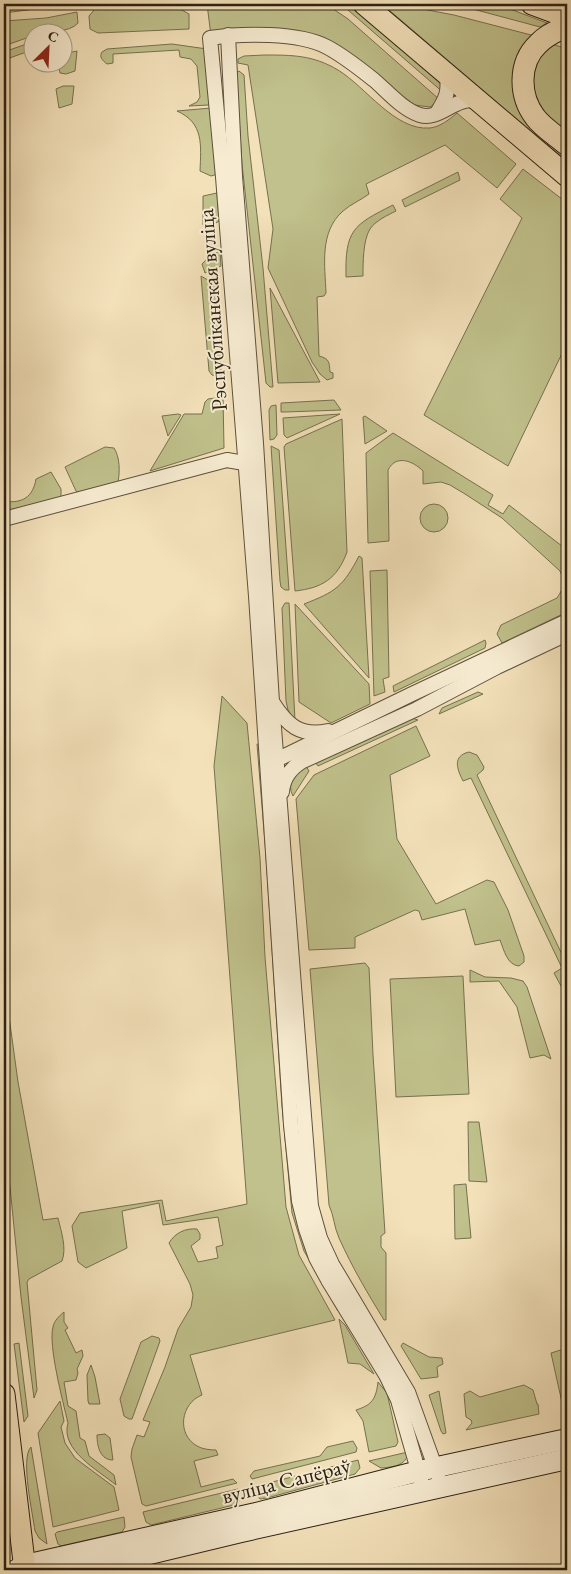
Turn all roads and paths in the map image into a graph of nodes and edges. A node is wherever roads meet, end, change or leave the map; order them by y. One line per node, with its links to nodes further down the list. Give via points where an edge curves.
1 (364, 4): 6 (main road)
2 (532, 4): 3 (main road)
3 (567, 17)
4 (567, 26): 9 (main road, via 537,44 528,55 522,80 527,106)
5 (228, 35): 8 (street, Рэспубліканская вуліца, via 277,36 326,46 356,66 405,107 420,115); 11 (street, Рэспубліканская вуліца); 11 (street, Рэспубліканская вуліца, via 210,38)
6 (447, 75): 7 (main road); 8 (street, via 447,97)
7 (477, 101): 8 (street, via 468,99); 10 (main road)
8 (436, 114)
9 (567, 145)
10 (567, 176)
11 (229, 177): 12 (street, Рэспубліканская вуліца); 16 (street, via 256,443)
12 (244, 464): 13 (street, via 226,460); 18 (street, Рэспубліканская вуліца)
13 (4, 519)
14 (567, 621): 17 (street)
15 (567, 634): 19 (street)
16 (272, 702): 17 (street, via 291,726 306,732 316,734); 18 (street)
17 (341, 728): 18 (street)
18 (273, 765): 19 (street); 20 (street); 21 (street, via 291,1125 299,1201 316,1258)
19 (295, 766): 20 (street, via 282,788)
20 (280, 813): 21 (street, via 311,1206 332,1264)
21 (390, 1370): 25 (street, via 402,1394)
22 (4, 1394): 26 (main road)
23 (567, 1439): 25 (main road, вуліца Сапёраў)
24 (567, 1460): 25 (main road, вуліца Сапёраў)
25 (430, 1479): 26 (main road, вуліца Сапёраў, via 256,1513); 27 (main road, вуліца Сапёраў)
26 (22, 1569)
27 (83, 1570)

